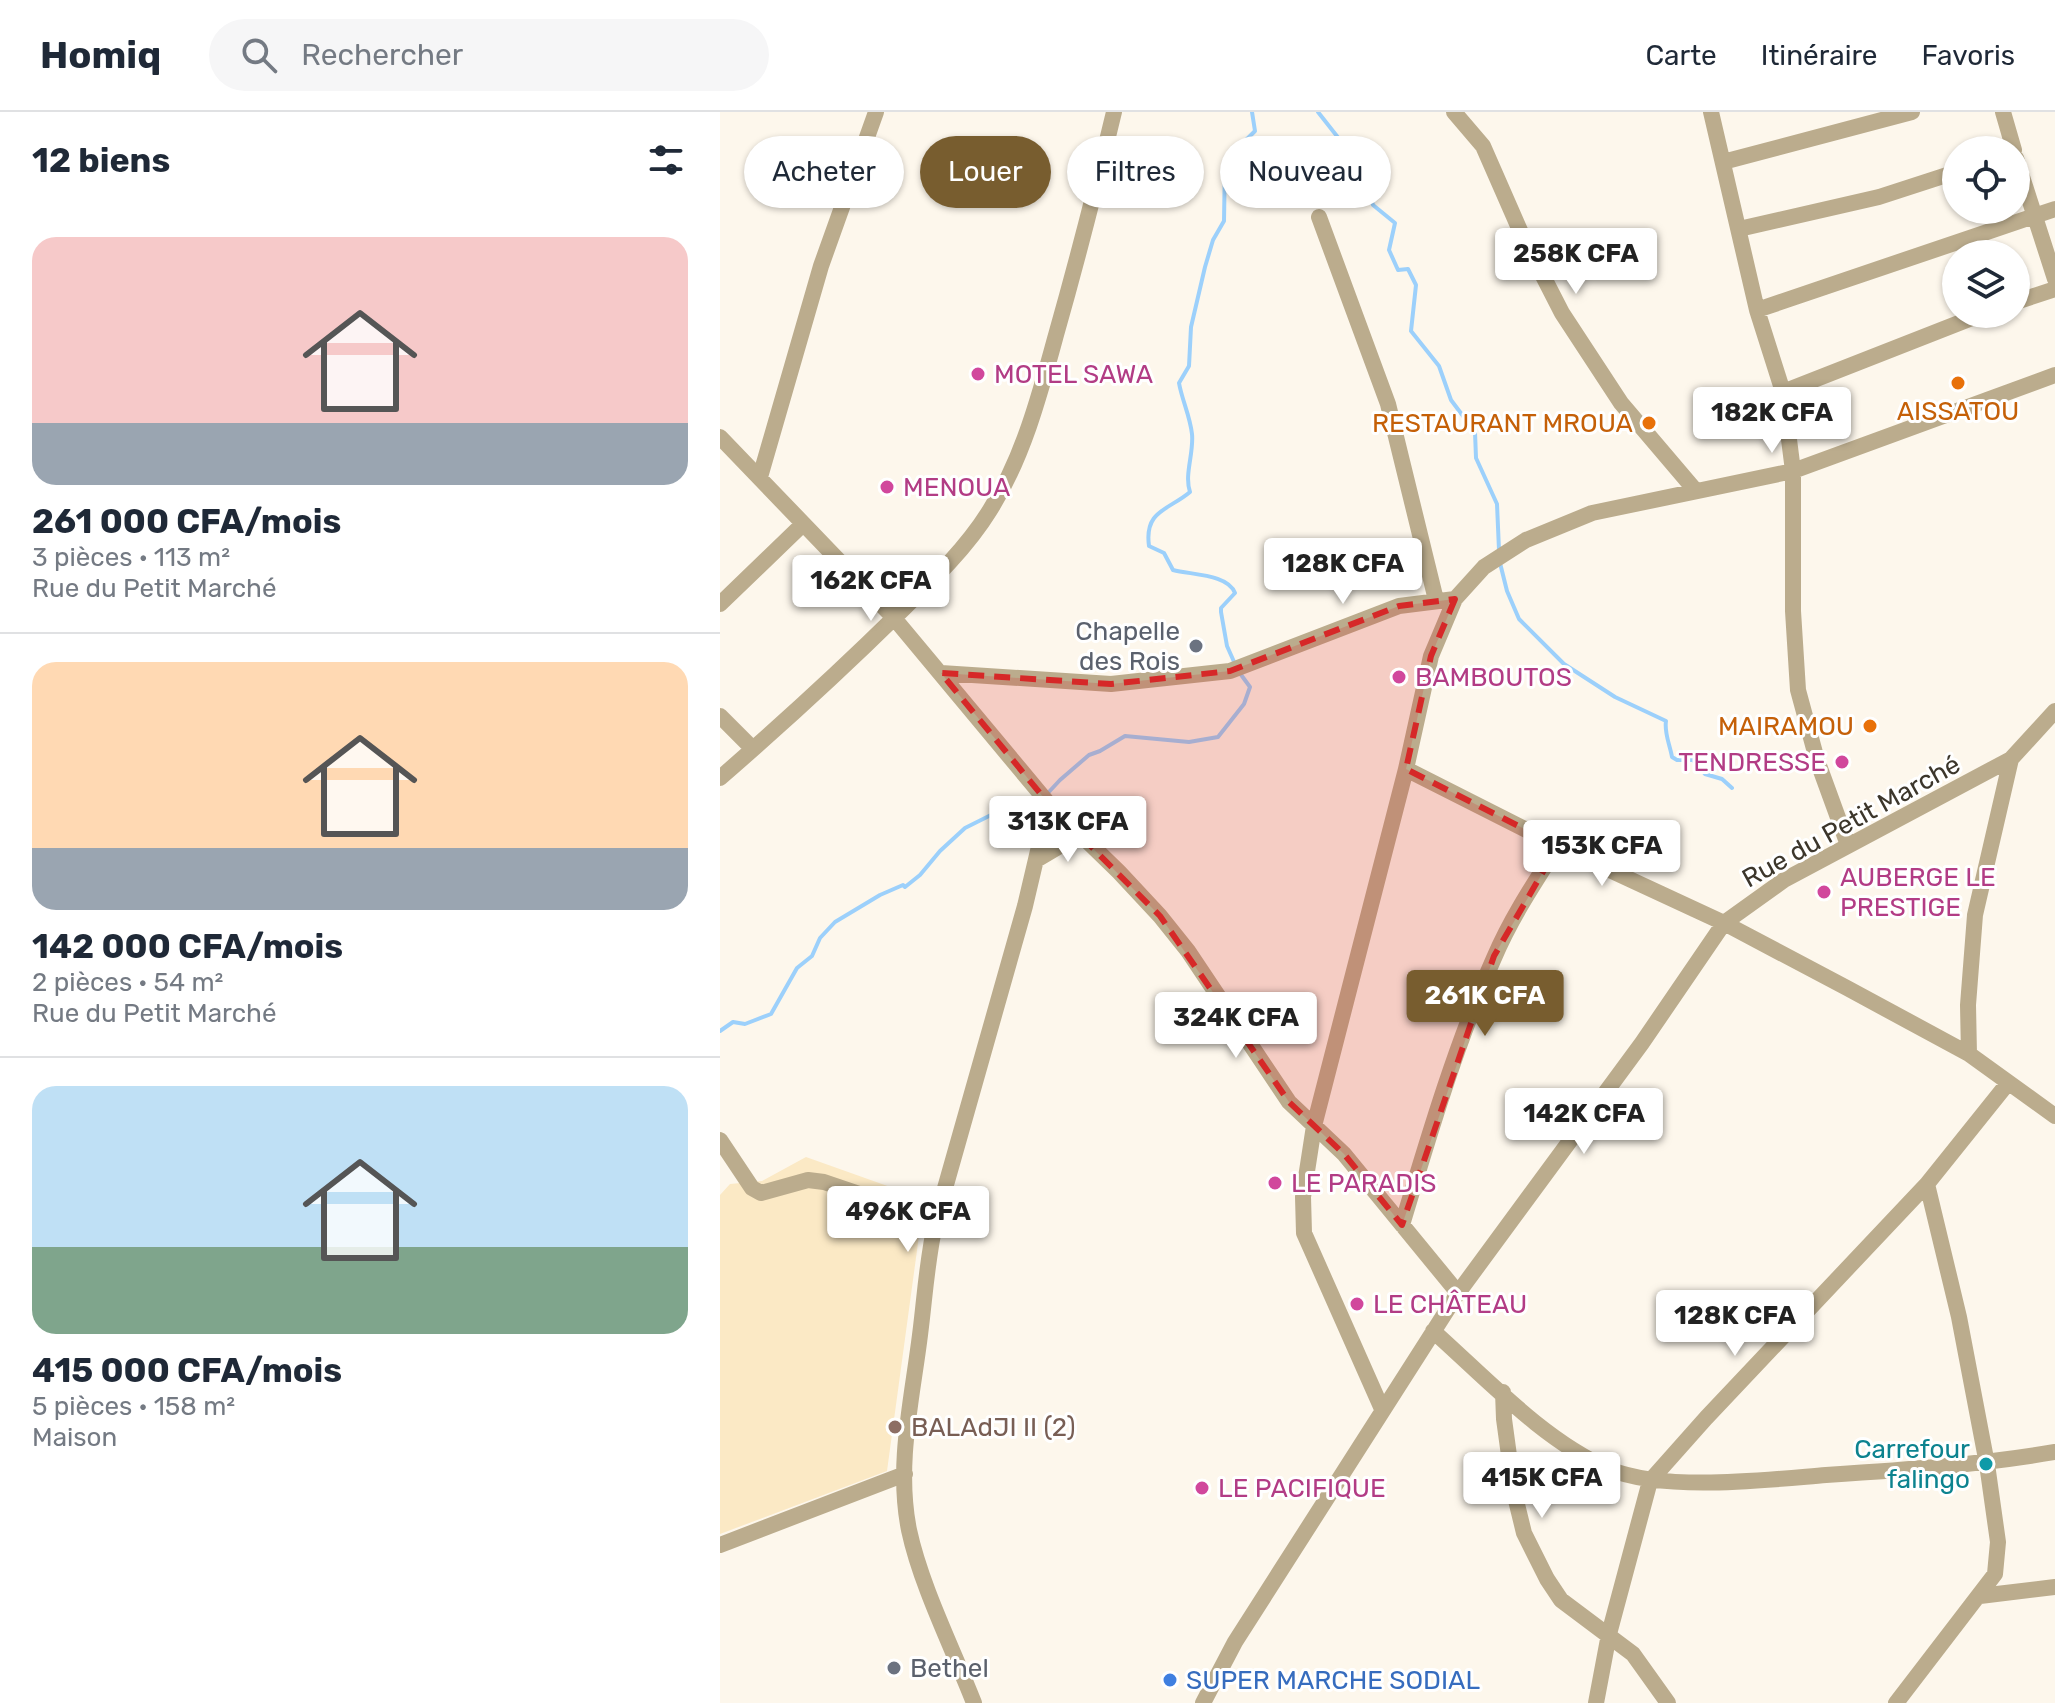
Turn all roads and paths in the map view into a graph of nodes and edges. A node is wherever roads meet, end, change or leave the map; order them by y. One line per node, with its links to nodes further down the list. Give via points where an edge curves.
1 (876, 112): 24 (street, via 821,266)
2 (1114, 112): 30 (street, via 1047,368 1005,484 979,528)
3 (1454, 112): 25 (street, via 1483,146 1562,313 1621,403)
4 (1711, 112): 8 (street)
5 (1912, 112): 8 (street)
6 (2003, 112): 7 (street)
7 (2010, 136)
8 (1723, 162): 14 (street)
9 (1942, 177): 14 (street, via 1879,197)
10 (2030, 204): 13 (street)
11 (2055, 209): 13 (street)
12 (1319, 217): 28 (street, via 1388,404)
13 (2034, 217): 15 (street); 18 (street)
14 (1739, 229): 18 (street)
15 (2055, 279)
16 (2055, 289): 17 (street)
17 (2030, 297)
18 (1757, 310): 21 (street)
19 (1946, 328): 21 (street)
20 (2055, 375): 23 (street)
21 (1783, 392): 23 (street)
22 (720, 437): 24 (street)
23 (1793, 471): 25 (street); 40 (street, via 1798,690)
24 (760, 477): 26 (street)
25 (1695, 490): 27 (street, via 1592,513 1526,540 1484,567)
26 (803, 524): 29 (street); 30 (street)
27 (1455, 599): 28 (street); 36 (street, via 1431,656)
28 (1436, 600): 31 (street, via 1399,606 1236,669 1111,684)
29 (720, 604)
30 (894, 618): 31 (street); 34 (street)
31 (941, 673): 38 (street)
32 (2055, 711): 35 (street, Rue du Petit Marché)
33 (720, 716): 34 (street)
34 (753, 749): 37 (street)
35 (2011, 759): 40 (street, Rue du Petit Marché); 44 (street, via 1975,915)
36 (1406, 769): 41 (street); 47 (street)
37 (720, 778)
38 (1045, 799): 39 (street); 42 (street)
39 (1080, 834): 42 (street); 47 (street, via 1160,916 1289,1102)
40 (1848, 845): 43 (street, Rue du Petit Marché, via 1784,880)
41 (1558, 846): 43 (street); 51 (street, via 1494,956 1449,1075)
42 (1036, 860): 50 (street)
43 (1724, 923): 44 (street); 52 (street, Rue du Petit Marché)
44 (1969, 1054): 45 (street)
45 (2008, 1083): 46 (street); 49 (street)
46 (2055, 1116)
47 (1314, 1126): 51 (street); 55 (street, via 1303,1197 1304,1233)
48 (720, 1140): 50 (street, via 752,1188 761,1193 808,1180 824,1182)
49 (1927, 1184): 57 (street); 59 (street)
50 (936, 1220): 58 (street, via 907,1411)
51 (1402, 1225): 52 (street)
52 (1458, 1293): 53 (street, Rue du Petit Marché)
53 (1433, 1331): 54 (street); 55 (street, Rue du Petit Marché)
54 (1503, 1392): 59 (street, via 1573,1451); 63 (street, via 1524,1533 1561,1600)
55 (1382, 1409): 65 (street, Rue du Petit Marché, via 1235,1642)
56 (2055, 1452): 57 (street)
57 (1987, 1464): 59 (street, via 1750,1481); 62 (street, via 1998,1542 1995,1574)
58 (905, 1474): 60 (street); 64 (street, via 910,1533)
59 (1650, 1481): 63 (street)
60 (720, 1545)
61 (2055, 1587): 62 (street)
62 (1980, 1596): 68 (street)
63 (1609, 1634): 66 (street); 67 (street, via 1633,1654)
64 (974, 1703)
65 (1203, 1703)
66 (1596, 1703)
67 (1668, 1703)
68 (1896, 1703)

